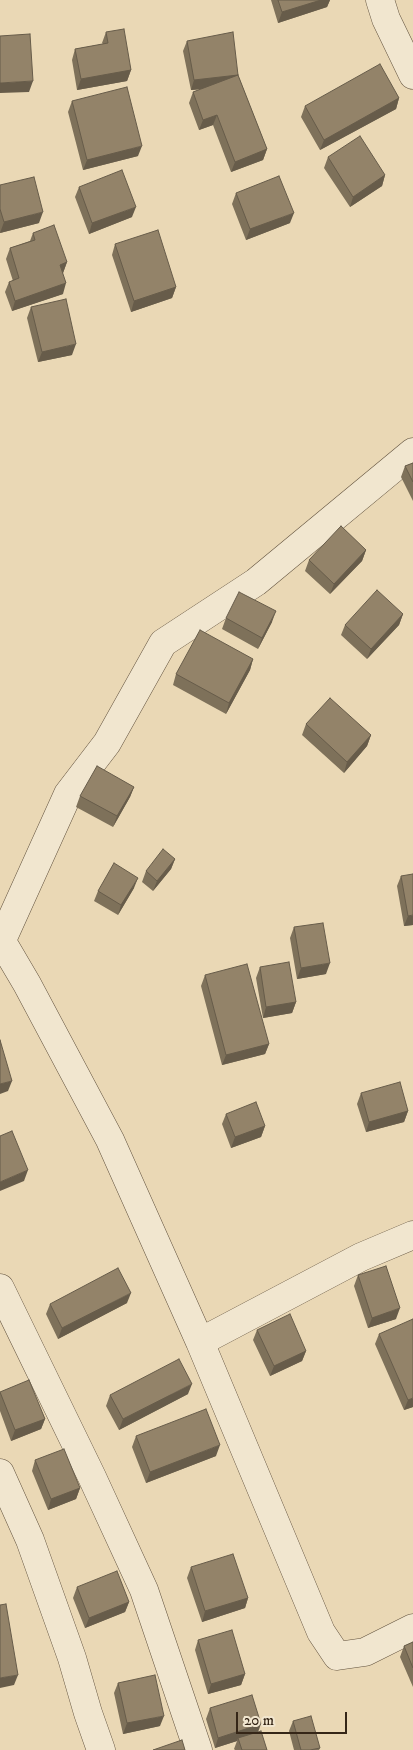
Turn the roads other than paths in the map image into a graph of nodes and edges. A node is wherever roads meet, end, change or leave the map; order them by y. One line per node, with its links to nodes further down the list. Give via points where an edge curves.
1 (380, 0): 2 (street)
2 (413, 75)
3 (413, 452): 4 (street, via 256,582 163,643 107,743 68,794)
4 (1, 939): 7 (street, via 110,1140)
5 (413, 1235): 7 (street, via 361,1257)
6 (0, 1288): 11 (street, via 144,1590)
7 (200, 1342): 9 (street, via 321,1632 337,1656 365,1652)
8 (0, 1474): 10 (street, via 30,1540)
9 (413, 1628)
10 (101, 1750)
11 (198, 1750)

